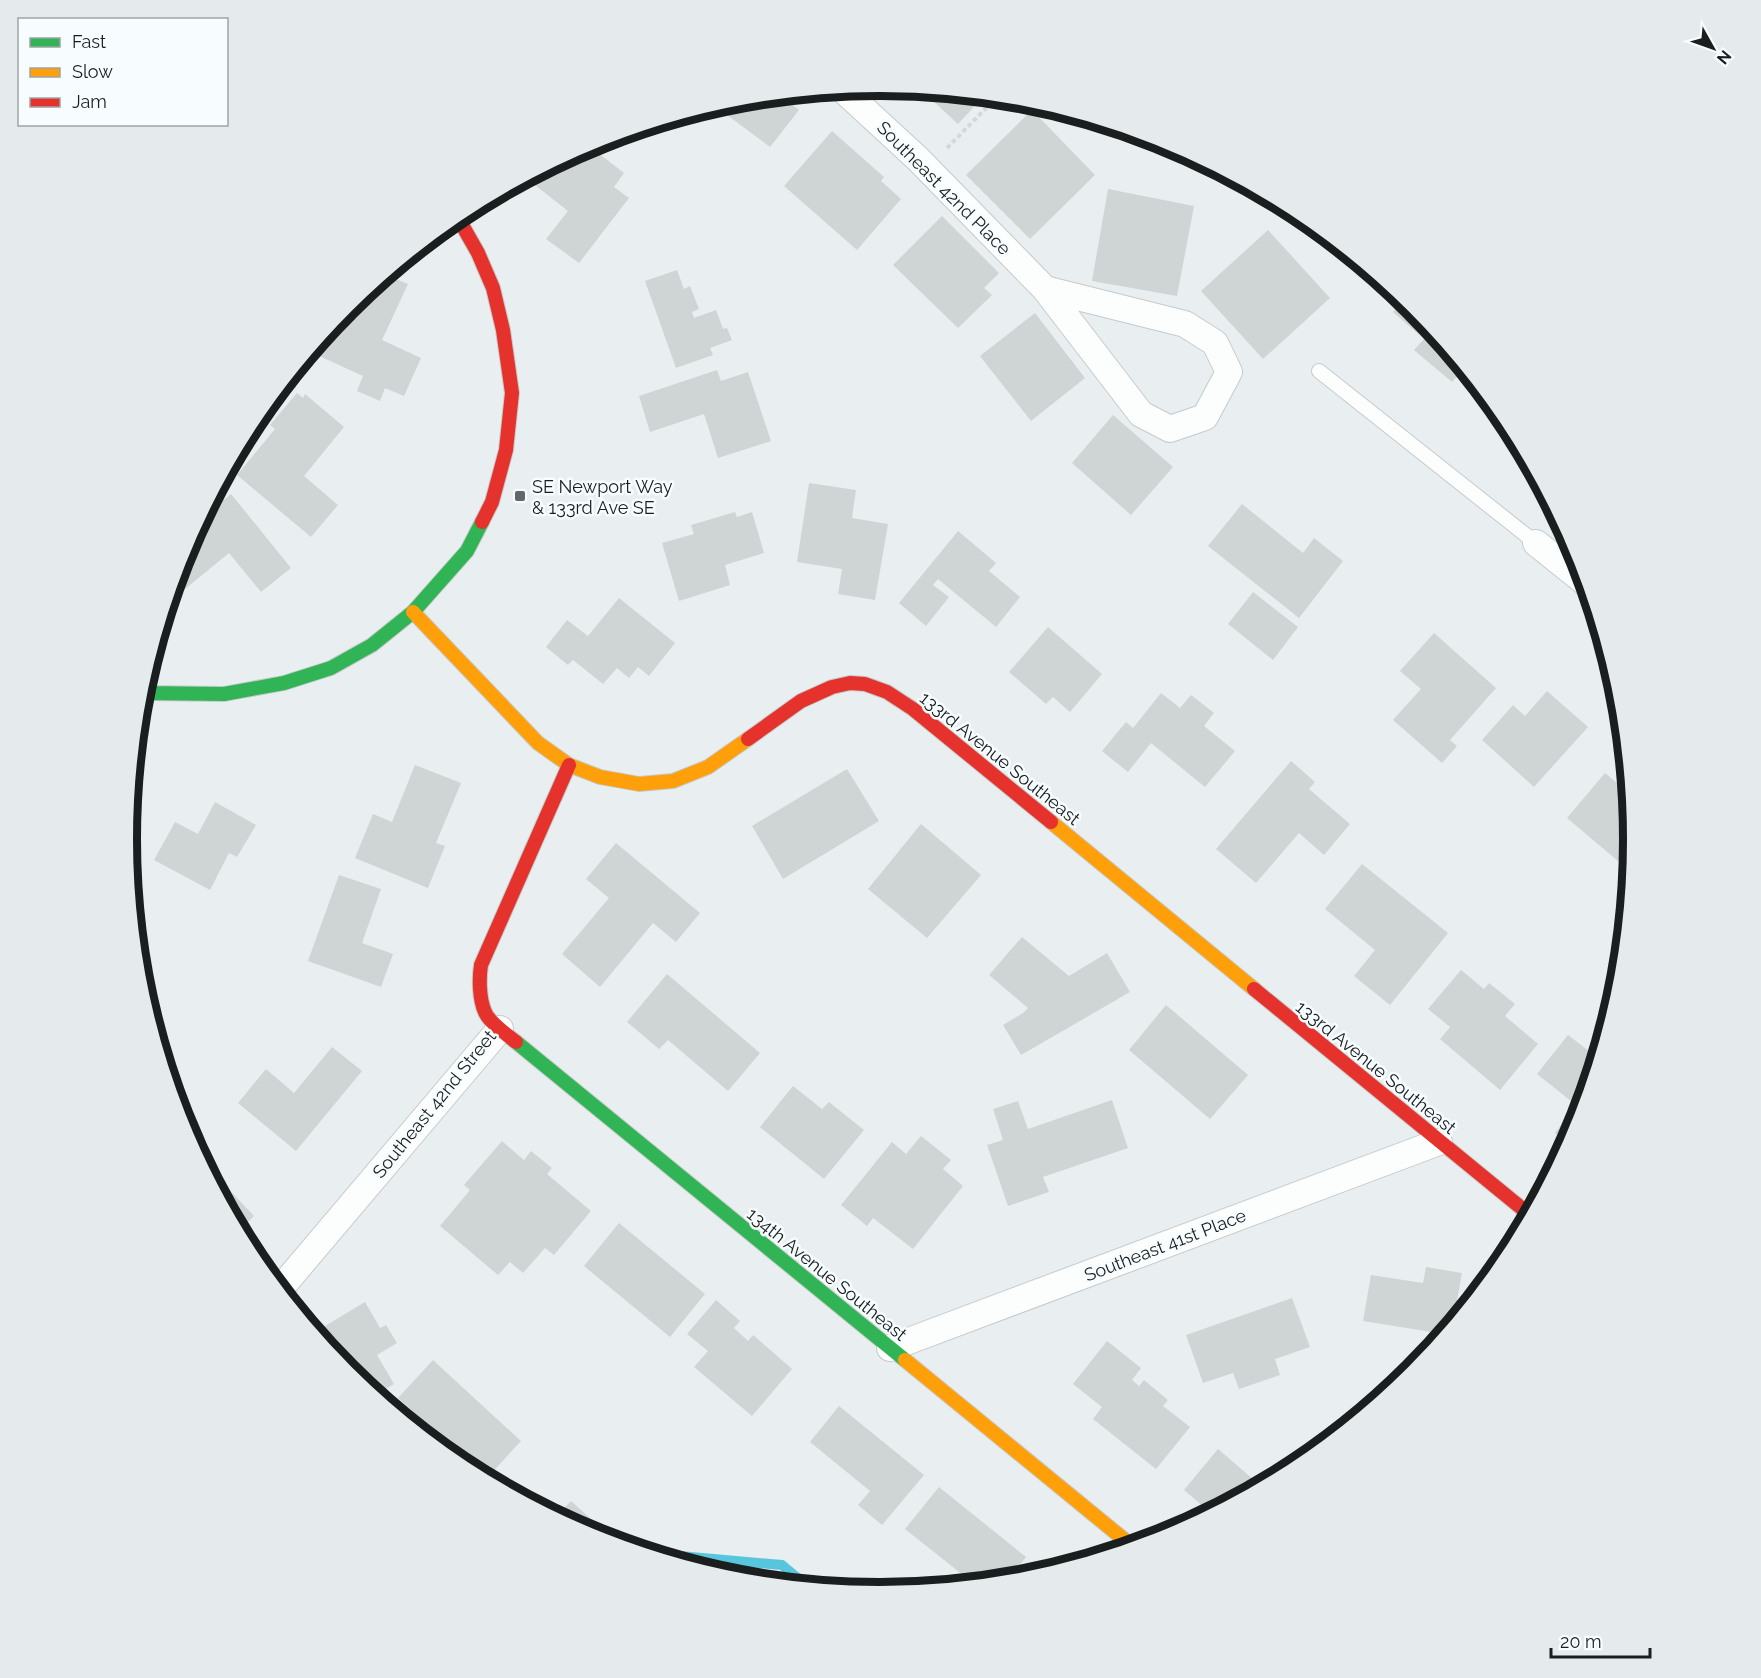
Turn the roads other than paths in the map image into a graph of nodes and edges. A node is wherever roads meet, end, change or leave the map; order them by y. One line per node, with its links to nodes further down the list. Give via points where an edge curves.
1 (851, 97): 3 (street, Southeast 42nd Place, via 918,159)
2 (463, 225): 7 (street, via 494,288 503,330 512,393 506,450 492,502 467,551)
3 (1045, 289): 3 (street, Southeast 42nd Place, via 1185,324 1215,343 1229,372 1205,417 1170,429 1141,414)
4 (1319, 371): 5 (lane)
5 (1536, 543): 6 (street)
6 (1574, 573)
7 (413, 612): 8 (street, via 372,645 330,668 284,683 224,694); 9 (street, 133rd Avenue Southeast, via 538,743)
8 (152, 693)
9 (569, 765): 10 (street, Southeast 42nd Street, via 481,965 479,980 485,1013); 11 (street, 133rd Avenue Southeast, via 600,777 639,784 673,781 708,767 801,701 832,687 865,684 887,692 913,709)
10 (500, 1029): 13 (street, Southeast 42nd Street); 14 (street, 134th Avenue Southeast)
11 (1439, 1142): 12 (street, 133rd Avenue Southeast); 14 (street, Southeast 41st Place)
12 (1524, 1210)
13 (285, 1283)
14 (890, 1348): 15 (street, 134th Avenue Southeast)
15 (1125, 1541)

